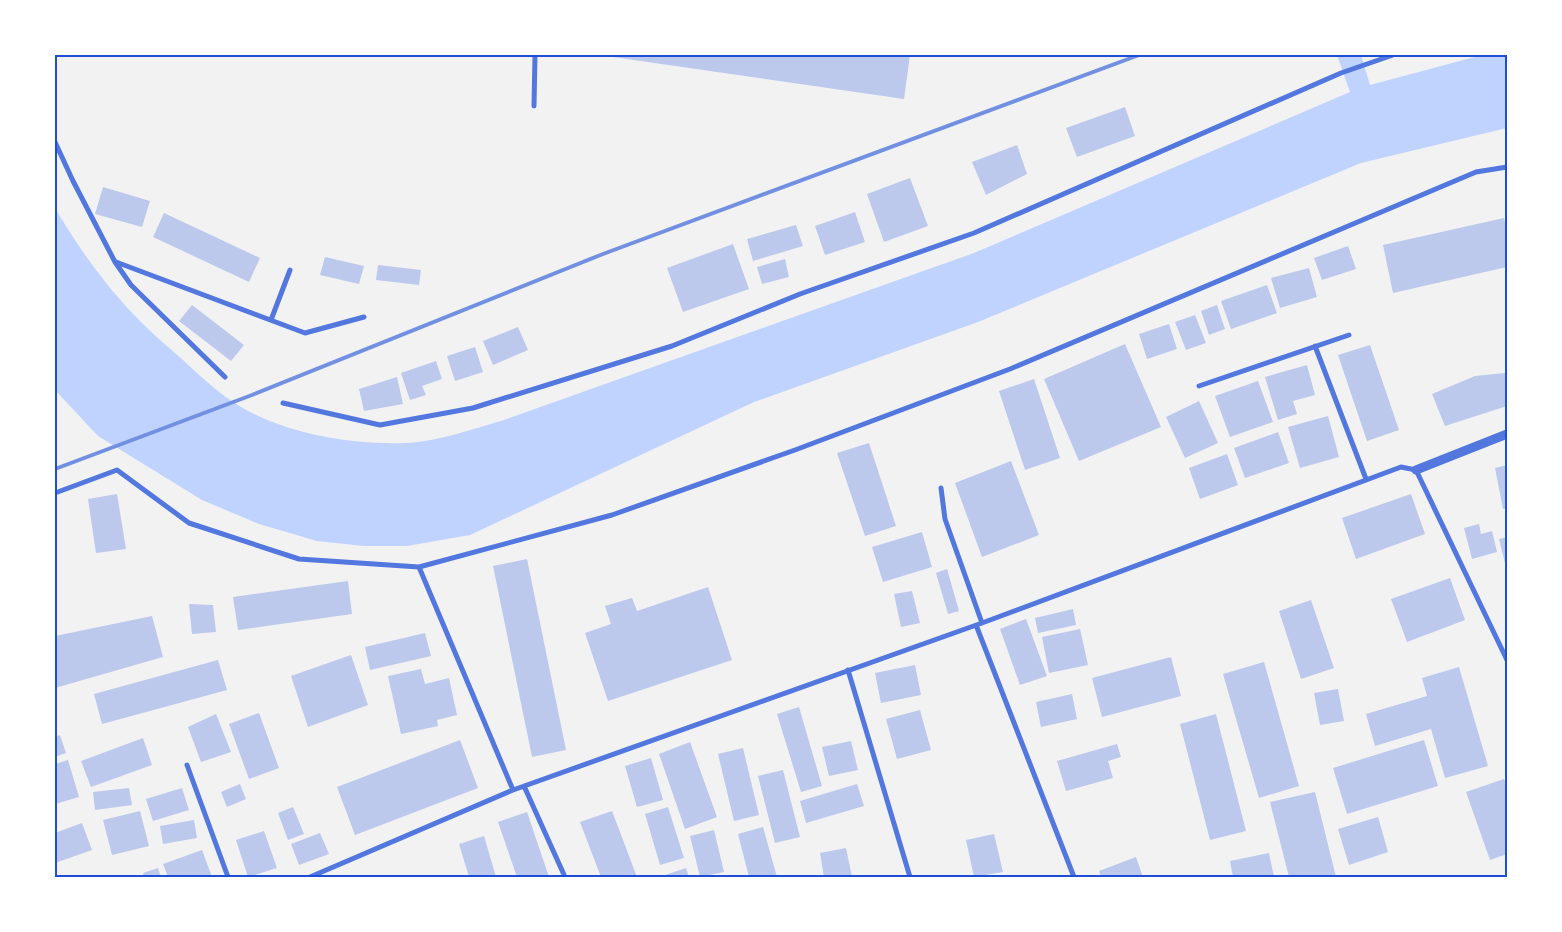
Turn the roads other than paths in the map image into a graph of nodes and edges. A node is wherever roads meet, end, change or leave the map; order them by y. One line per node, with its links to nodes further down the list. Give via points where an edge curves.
1 (535, 55): 3 (street)
2 (1393, 55): 14 (street, via 1341,73 974,233 800,294 672,346 473,408 380,425)
3 (534, 106)
4 (55, 142): 6 (street)
5 (1507, 167): 20 (street, via 1476,172 1010,369 795,450 612,515)
6 (115, 262): 9 (street); 12 (street, via 131,285)
7 (290, 270): 9 (street)
8 (364, 316): 9 (street, via 305,333)
9 (271, 320)
10 (1349, 336): 11 (street)
11 (1315, 346): 13 (street); 17 (street)
12 (226, 377)
13 (1199, 386)
14 (283, 403)
15 (1507, 434): 16 (street)
16 (1416, 470): 17 (street, via 1400,467); 23 (street)
17 (1366, 479): 21 (street)
18 (940, 488): 21 (street, via 945,519)
19 (55, 494): 20 (street, via 117,470 189,523 299,559)
20 (419, 567): 27 (street)
21 (982, 623): 22 (street)
22 (976, 625): 24 (street); 32 (street)
23 (1507, 660)
24 (848, 670): 26 (street); 31 (street)
25 (187, 765): 28 (street)
26 (524, 786): 27 (street); 30 (street)
27 (513, 790): 29 (street)
28 (228, 877)
29 (310, 877)
30 (565, 877)
31 (910, 877)
32 (1074, 877)

